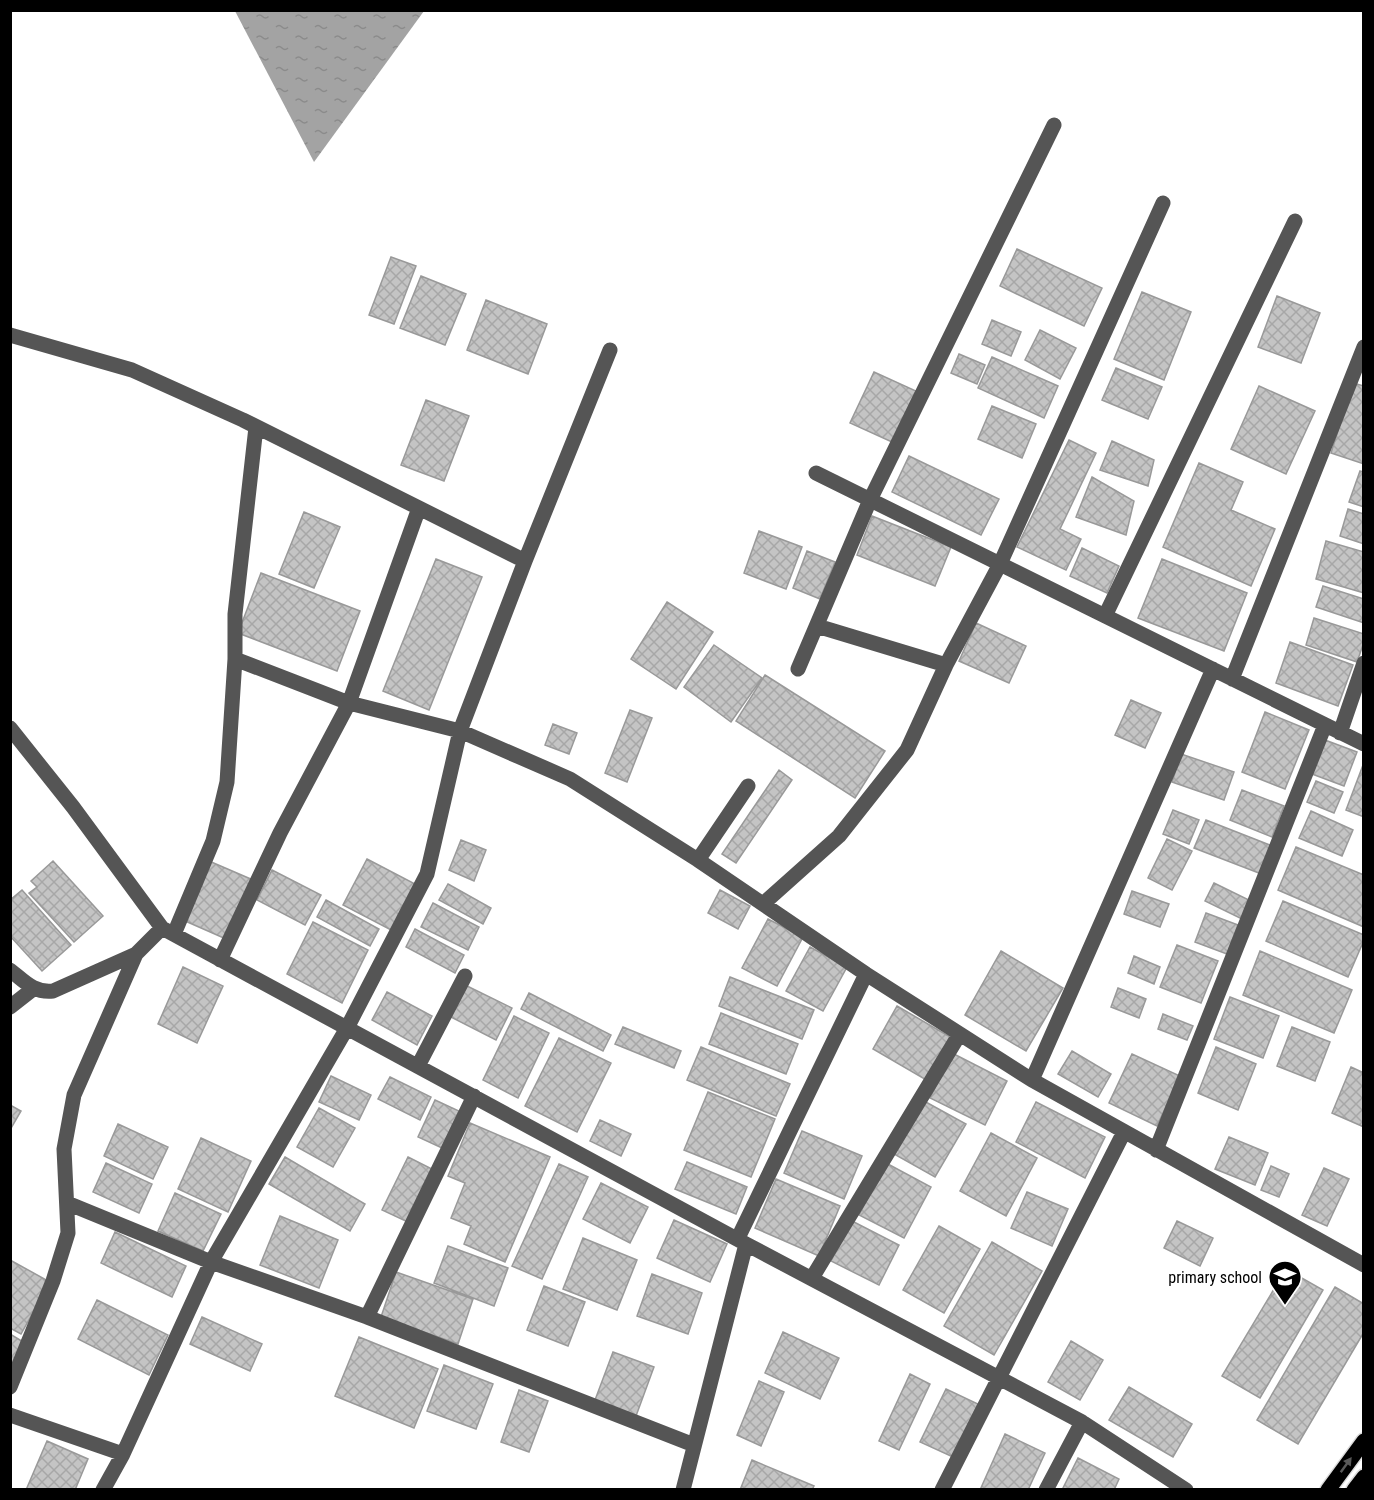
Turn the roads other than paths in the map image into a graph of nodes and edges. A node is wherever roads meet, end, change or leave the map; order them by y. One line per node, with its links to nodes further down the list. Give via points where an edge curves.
1 (1054, 124): 9 (street)
2 (1163, 203): 12 (street)
3 (1295, 221): 13 (street)
4 (10, 335): 7 (street, via 132,370)
5 (1364, 347): 20 (street)
6 (610, 350): 11 (street)
7 (256, 427): 10 (street); 15 (street, via 235,614)
8 (816, 473): 9 (street)
9 (870, 500): 12 (street); 14 (street)
10 (419, 507): 11 (street); 21 (street)
11 (525, 561): 24 (street)
12 (1000, 564): 13 (street); 17 (street)
13 (1105, 616): 19 (street)
14 (816, 626): 17 (street); 18 (street)
15 (235, 659): 21 (street); 30 (street, via 227,782 213,841)
16 (1364, 663): 25 (street)
17 (946, 666): 29 (street, via 907,750 839,836)
18 (798, 669)
19 (1213, 669): 20 (street); 41 (street)
20 (1232, 679): 22 (street)
21 (349, 703): 24 (street); 32 (street, via 280,833)
22 (1325, 725): 25 (street); 44 (street)
23 (10, 728): 30 (street)
24 (460, 731): 28 (street, via 570,780); 38 (street, via 428,874)
25 (1340, 733): 26 (street)
26 (1364, 744)
27 (748, 786): 28 (street)
28 (698, 860): 29 (street)
29 (763, 904): 34 (street)
30 (168, 931): 31 (street); 32 (street)
31 (136, 954): 36 (street, via 53,992); 45 (street, via 74,1095 64,1149)
32 (220, 960): 38 (street)
33 (10, 970): 36 (street)
34 (866, 974): 39 (street); 46 (street)
35 (465, 976): 40 (street)
36 (33, 989): 37 (street)
37 (10, 1007)
38 (347, 1028): 40 (street); 47 (street)
39 (960, 1035): 41 (street); 49 (street)
40 (418, 1066): 42 (street)
41 (1032, 1080): 43 (street)
42 (474, 1096): 46 (street); 50 (street)
43 (1124, 1132): 44 (street); 51 (street)
44 (1156, 1150): 48 (street)
45 (67, 1203): 47 (street); 52 (street, via 68,1233)
46 (742, 1241): 49 (street); 56 (street)
47 (211, 1262): 50 (street); 57 (street)
48 (1364, 1265)
49 (812, 1278): 51 (street)
50 (367, 1317): 56 (street)
51 (999, 1378): 54 (street); 61 (street)
52 (10, 1387)
53 (10, 1415): 57 (street)
54 (1082, 1422): 62 (street); 63 (street)
55 (1364, 1441): 64 (main road, one-way to 55)
56 (694, 1445): 60 (street)
57 (123, 1454): 59 (street)
58 (1364, 1477): 65 (main road)
59 (103, 1490)
60 (683, 1490)
61 (942, 1490)
62 (1046, 1490)
63 (1186, 1490)
64 (1328, 1490)
65 (1354, 1490)

